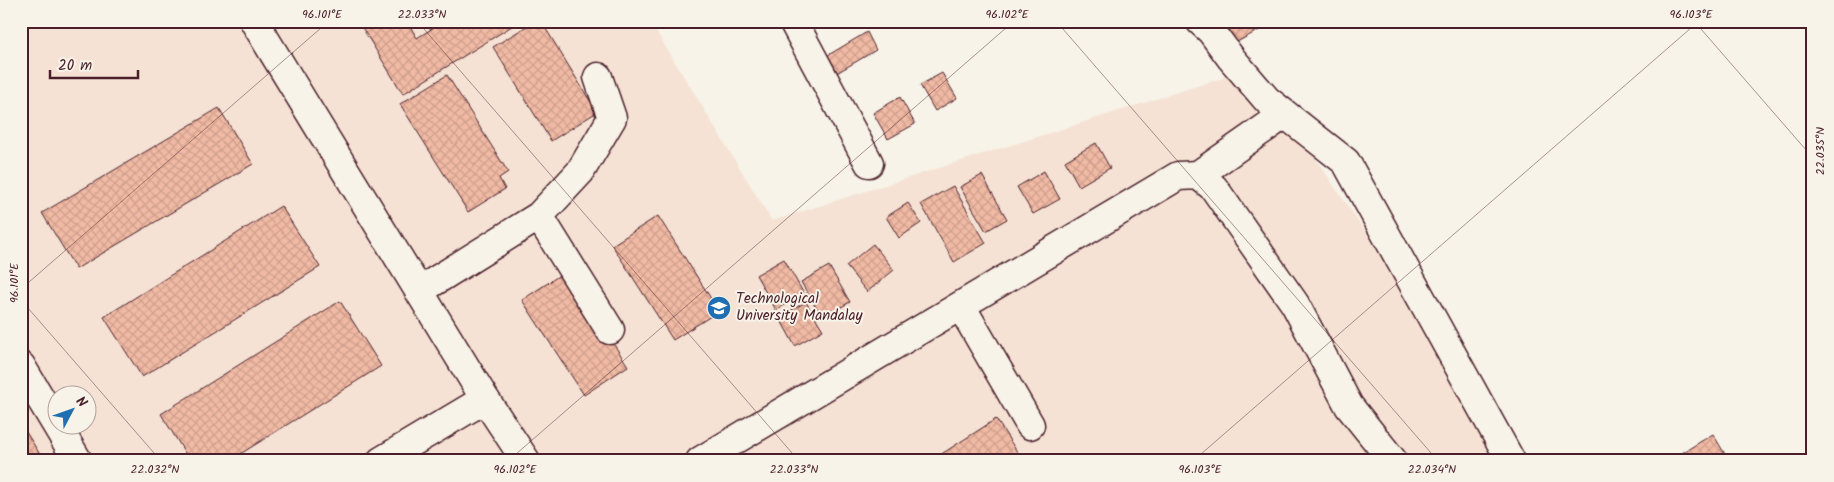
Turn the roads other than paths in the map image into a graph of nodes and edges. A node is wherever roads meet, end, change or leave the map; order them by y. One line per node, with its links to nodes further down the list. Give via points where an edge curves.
1 (254, 21): 9 (street)
2 (792, 21): 6 (street)
3 (1200, 21): 5 (street, via 1267,100)
4 (598, 77): 8 (street, via 612,118 580,172)
5 (1285, 114): 7 (street); 20 (street, via 1346,162)
6 (869, 163)
7 (1198, 174): 10 (street, via 1178,176); 19 (street, via 1214,188 1295,304 1349,406)
8 (539, 216): 9 (street); 11 (street)
9 (419, 291): 13 (street)
10 (961, 306): 14 (street); 18 (street)
11 (610, 330)
12 (21, 366): 15 (street)
13 (485, 399): 16 (street); 17 (street)
14 (1030, 425)
15 (78, 461)
16 (381, 461)
17 (526, 461)
18 (700, 461)
19 (1393, 461)
20 (1511, 461)

